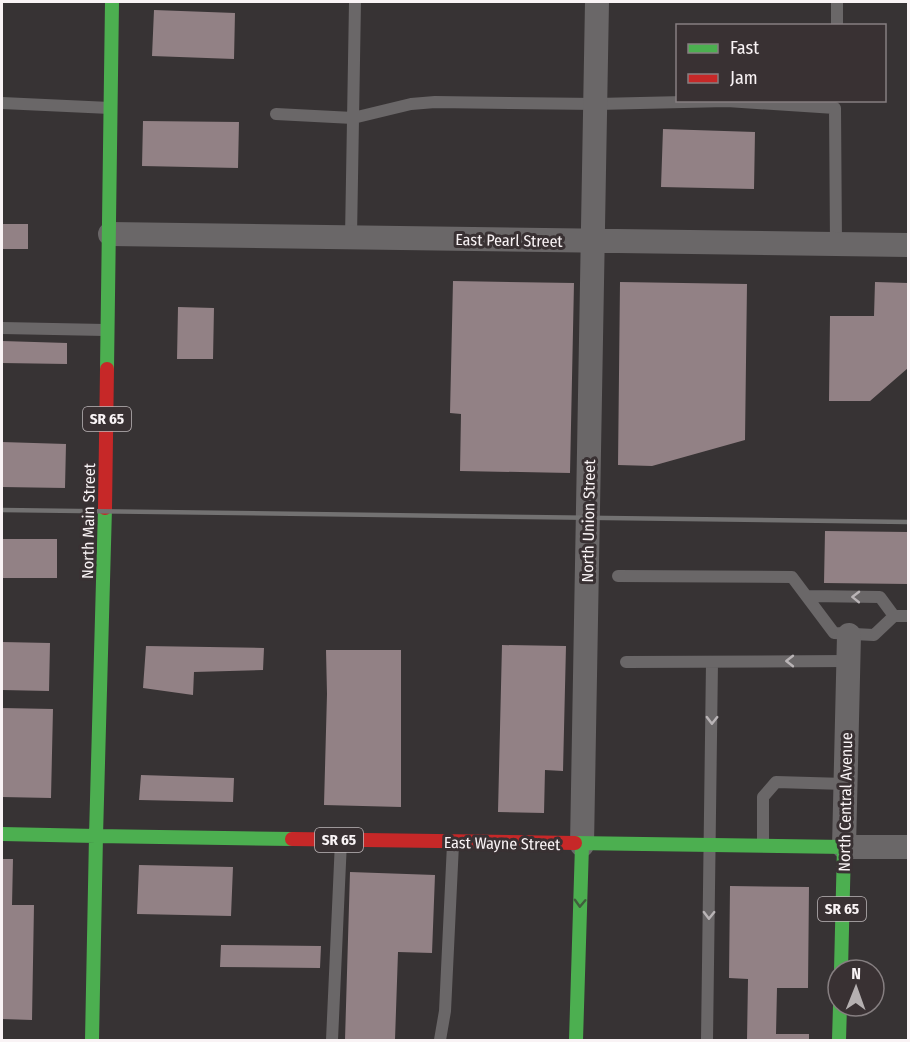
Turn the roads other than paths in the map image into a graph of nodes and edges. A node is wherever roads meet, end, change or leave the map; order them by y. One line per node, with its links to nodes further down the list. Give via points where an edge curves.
1 (112, 2): 11 (main road, North Main Street / SR 65)
2 (356, 2): 13 (lane)
3 (597, 2): 9 (street, North Union Street)
4 (837, 2): 5 (lane)
5 (837, 24)
6 (684, 102): 9 (lane)
7 (763, 102): 10 (lane)
8 (2, 103): 11 (lane)
9 (597, 104): 13 (lane, via 435,102); 16 (street, North Union Street)
10 (835, 104): 17 (lane)
11 (111, 108): 14 (main road, North Main Street / SR 65)
12 (276, 114): 13 (lane)
13 (353, 118): 15 (lane)
14 (110, 234): 15 (street, East Pearl Street); 20 (main road, North Main Street / SR 65)
15 (351, 237): 16 (street, East Pearl Street)
16 (594, 241): 17 (street, East Pearl Street); 34 (street, North Union Street)
17 (836, 244): 18 (street, East Pearl Street)
18 (909, 245)
19 (2, 328): 20 (lane)
20 (108, 330): 31 (main road, North Main Street / SR 65)
21 (618, 576): 22 (lane, via 792,577)
22 (809, 596): 23 (lane, one-way to 22, via 880,597); 25 (lane, via 834,633)
23 (894, 616): 24 (lane); 25 (lane, via 874,635)
24 (909, 616)
25 (849, 635): 26 (street, North Central Avenue)
26 (848, 661): 28 (lane, one-way to 28); 29 (street, North Central Avenue)
27 (626, 662): 28 (lane)
28 (712, 662): 35 (lane, one-way to 35)
29 (845, 784): 36 (lane, via 776,782 763,797); 37 (street, North Central Avenue)
30 (2, 834): 31 (main road, East Wayne Street)
31 (96, 836): 32 (main road, East Wayne Street / SR 65); 41 (main road, North Main Street)
32 (341, 840): 33 (main road, East Wayne Street / SR 65); 42 (lane)
33 (453, 842): 34 (main road, East Wayne Street / SR 65); 43 (lane, via 445,1011)
34 (582, 844): 35 (main road, East Wayne Street / SR 65); 44 (main road, North Union Street, one-way to 44)
35 (710, 846): 36 (main road, East Wayne Street / SR 65); 45 (lane, one-way to 45)
36 (763, 847): 37 (main road, East Wayne Street / SR 65)
37 (844, 847): 38 (street, East Wayne Street); 39 (main road, North Central Avenue / SR 65)
38 (909, 847)
39 (841, 958)
40 (840, 1018): 46 (main road)
41 (92, 1041)
42 (332, 1041)
43 (440, 1041)
44 (576, 1041)
45 (707, 1041)
46 (839, 1041)

